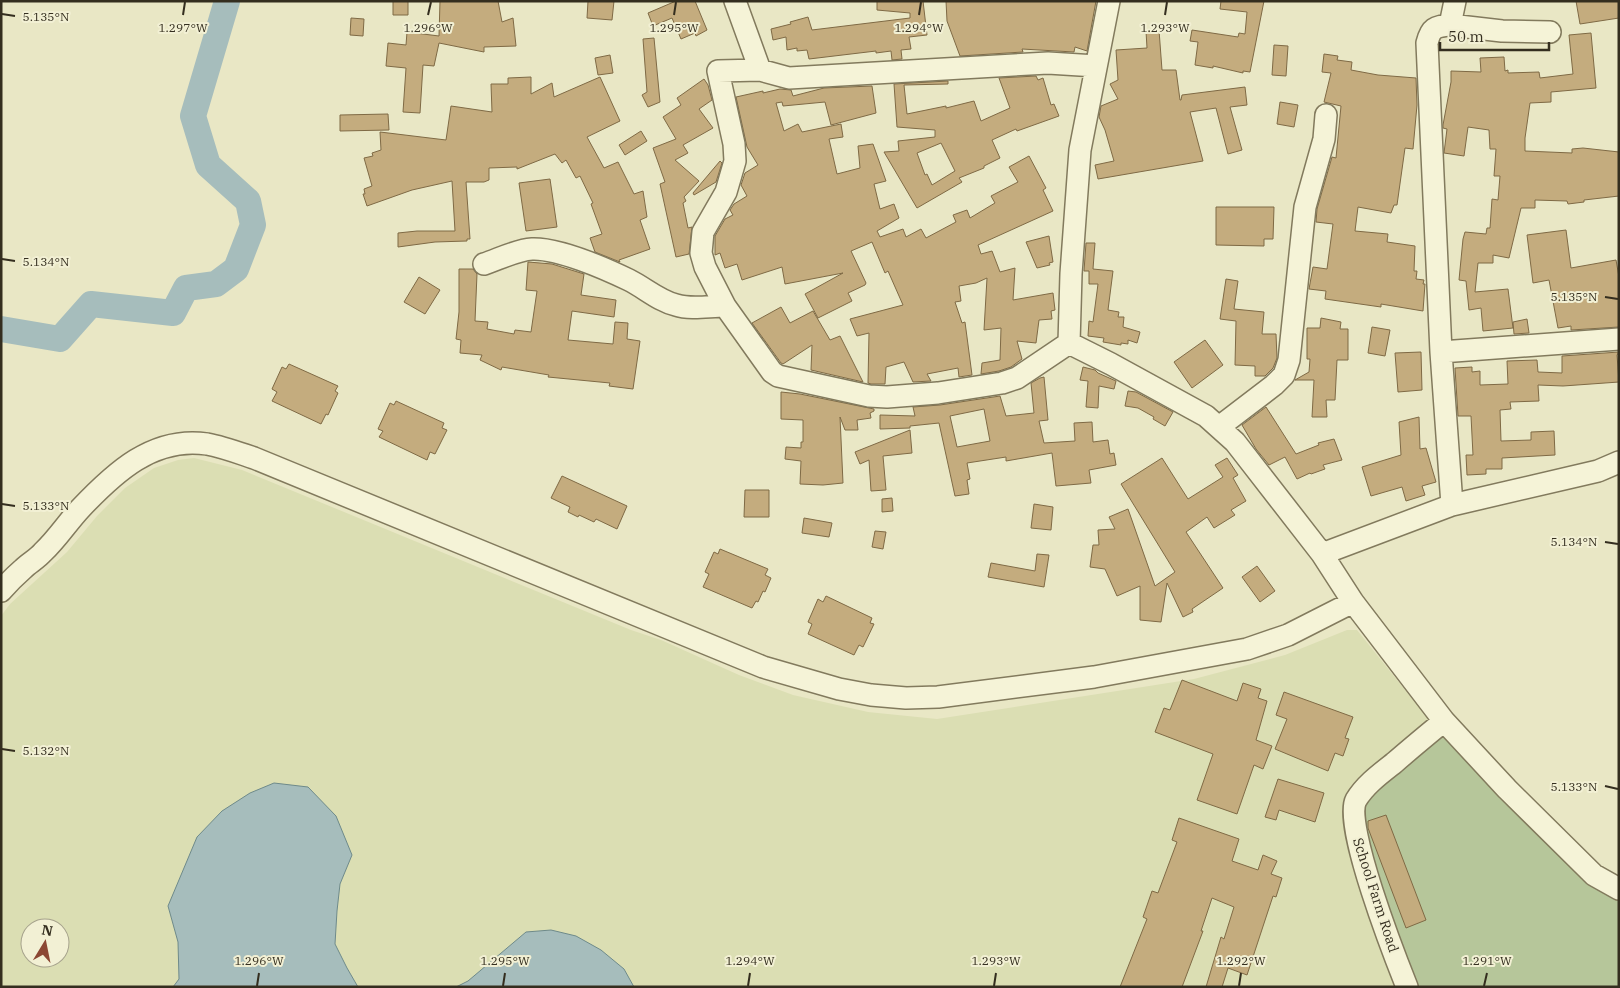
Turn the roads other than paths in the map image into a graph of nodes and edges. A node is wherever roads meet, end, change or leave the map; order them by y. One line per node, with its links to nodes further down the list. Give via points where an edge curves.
1 (735, 1): 7 (street)
2 (1109, 1): 6 (street)
3 (1455, 1): 4 (street)
4 (1450, 25): 5 (street); 13 (street, via 1435,27 1427,43)
5 (1550, 32)
6 (1096, 66): 7 (street, via 1048,63 789,78); 12 (street, via 1080,150)
7 (760, 70): 10 (street, via 718,71 735,162 726,192 703,232 701,253 704,267)
8 (1326, 115): 14 (street, via 1324,139 1305,207 1289,360 1284,375)
9 (484, 264): 10 (street, via 531,249 551,251 629,280 677,306)
10 (725, 306): 12 (street, via 778,376 869,396 938,393 1002,383 1029,371)
11 (1619, 338): 13 (street)
12 (1069, 343): 14 (street, via 1199,412)
13 (1441, 352): 16 (street)
14 (1219, 427): 17 (street, via 1236,442)
15 (1619, 462): 16 (street, via 1598,471)
16 (1452, 505): 17 (street)
17 (1322, 554): 19 (street)
18 (1, 591): 19 (street, via 42,554 80,509 130,462 164,447 206,444 254,458 763,667 839,689 871,694 906,698 938,696 1094,677 1247,649 1288,635)
19 (1353, 602): 20 (street)
20 (1444, 721): 21 (street, via 1594,875); 22 (street, School Farm Road, via 1368,784 1355,802 1356,838 1388,940)
21 (1619, 889)
22 (1407, 987)

